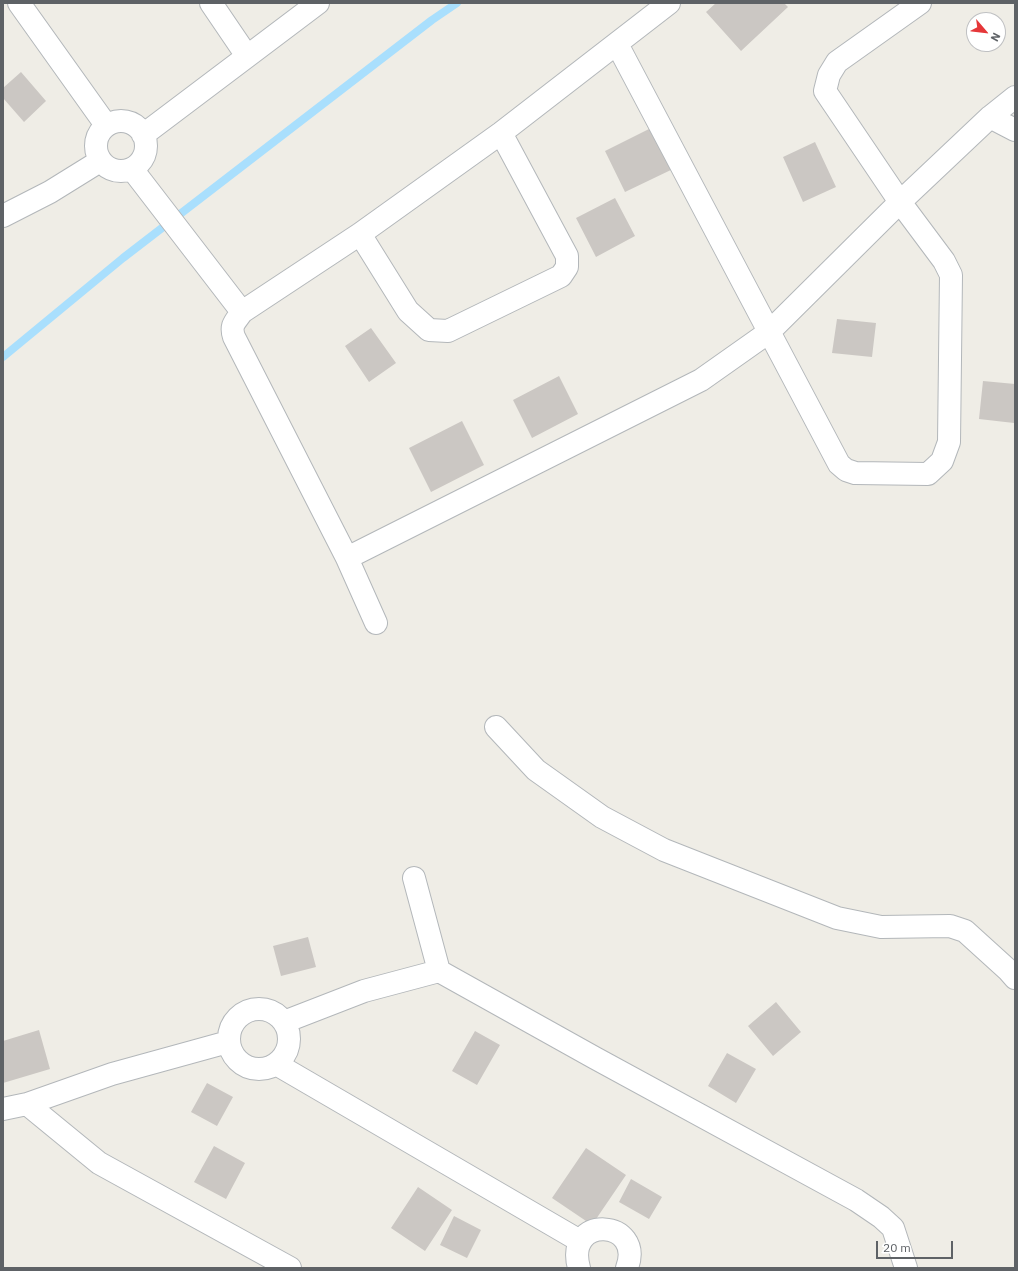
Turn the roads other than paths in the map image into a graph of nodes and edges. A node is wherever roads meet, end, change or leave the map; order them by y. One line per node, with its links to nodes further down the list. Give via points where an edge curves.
1 (19, 3): 10 (street)
2 (211, 3): 7 (street)
3 (318, 3): 7 (street)
4 (669, 3): 6 (street)
5 (920, 3): 16 (street, via 837,62 829,75 825,91)
6 (617, 44): 12 (street); 20 (street)
7 (247, 56): 13 (street)
8 (1015, 97): 9 (street)
9 (990, 117): 11 (street); 16 (street)
10 (106, 125): 13 (street, via 122,121 131,123); 14 (street, via 100,131 96,142 96,154)
11 (1015, 130)
12 (501, 133): 18 (street); 18 (street, via 567,256 567,266 561,276 448,331 429,330 408,311)
13 (143, 135): 15 (street, via 146,143 143,158)
14 (100, 161): 15 (street, via 118,172); 17 (street, via 50,192)
15 (132, 169): 19 (street)
16 (900, 202): 20 (street); 20 (street, via 944,261 951,275 949,442 942,461 928,474 855,473 846,470 839,464)
17 (3, 216)
18 (360, 234): 19 (street)
19 (242, 312): 21 (street, via 234,323 234,337)
20 (769, 332): 21 (street, via 701,380)
21 (347, 558): 22 (street)
22 (376, 623)
23 (496, 728): 26 (street, via 536,770 602,817 664,850 837,918 881,927 950,926 965,931)
24 (414, 878): 25 (street)
25 (439, 971): 27 (street, via 364,991); 36 (street, via 856,1200 893,1228)
26 (1015, 978)
27 (284, 1022): 28 (street, via 277,1014 268,1010 248,1010 233,1022); 29 (street, via 289,1040 283,1058)
28 (228, 1042): 29 (street, via 234,1058 241,1065 258,1070 268,1069); 30 (street, via 112,1074)
29 (276, 1064): 32 (street)
30 (27, 1104): 31 (street); 33 (street, via 99,1163)
31 (3, 1109)
32 (580, 1241): 34 (street, via 576,1260); 35 (street, via 595,1230 614,1231 627,1243 630,1262)
33 (290, 1268)
34 (579, 1268)
35 (627, 1268)
36 (906, 1268)

